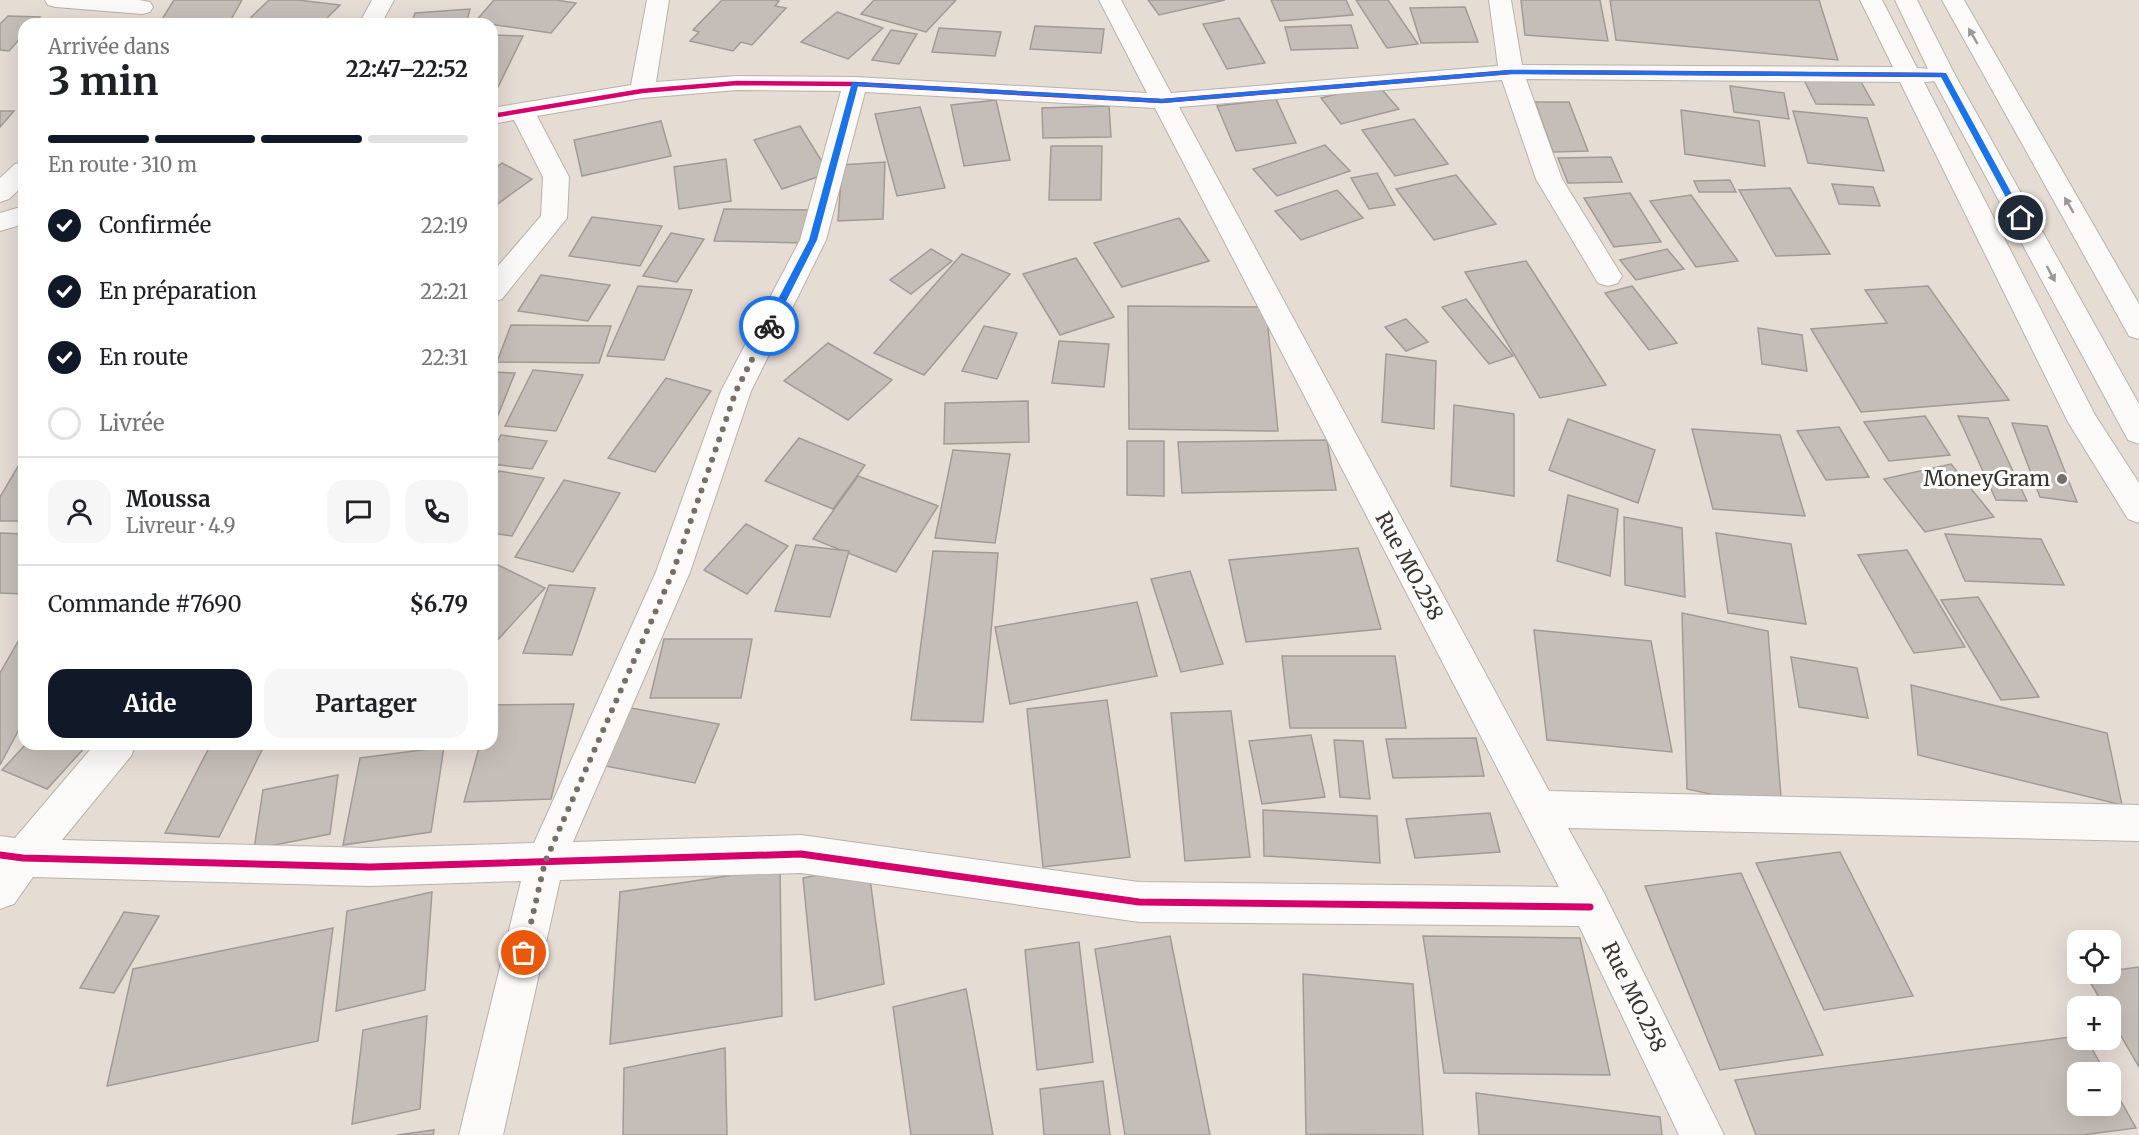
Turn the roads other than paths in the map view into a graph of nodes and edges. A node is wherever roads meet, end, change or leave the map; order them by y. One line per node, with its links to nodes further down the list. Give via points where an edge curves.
1 (56, 0): 9 (main road)
2 (383, 0): 10 (main road)
3 (657, 0): 15 (main road)
4 (1110, 0): 16 (main road, Rue MO.258)
5 (1500, 0): 11 (main road)
6 (1871, 0): 12 (main road)
7 (1906, 0): 13 (main road)
8 (1953, 0): 27 (main road, one-way to 8)
9 (140, 10)
10 (372, 18)
11 (1511, 72): 12 (main road); 16 (main road); 25 (main road, via 1549,179)
12 (1907, 74): 13 (main road); 29 (main road, via 2083,422)
13 (1943, 75): 28 (main road, one-way to 28)
14 (855, 84): 15 (main road, via 737,83); 16 (main road); 34 (main road, via 813,240 736,391 673,572)
15 (642, 91): 17 (main road)
16 (1162, 101): 31 (main road, Rue MO.258)
17 (522, 111): 18 (main road); 26 (main road, via 556,177 554,218)
18 (498, 115)
19 (18, 160): 20 (main road)
20 (0, 161)
21 (18, 176): 22 (main road)
22 (0, 193)
23 (18, 217): 24 (main road)
24 (0, 222)
25 (1608, 276)
26 (498, 285)
27 (2139, 329)
28 (2139, 432)
29 (2139, 510)
30 (112, 750): 33 (main road)
31 (1539, 809): 32 (main road); 36 (main road, Rue MO.258)
32 (2139, 823)
33 (11, 856): 34 (main road, via 370,867); 35 (main road)
34 (545, 862): 36 (main road, via 801,854 1139,902); 37 (main road)
35 (0, 890)
36 (1590, 907): 38 (main road, Rue MO.258)
37 (481, 1135)
38 (1702, 1135)

